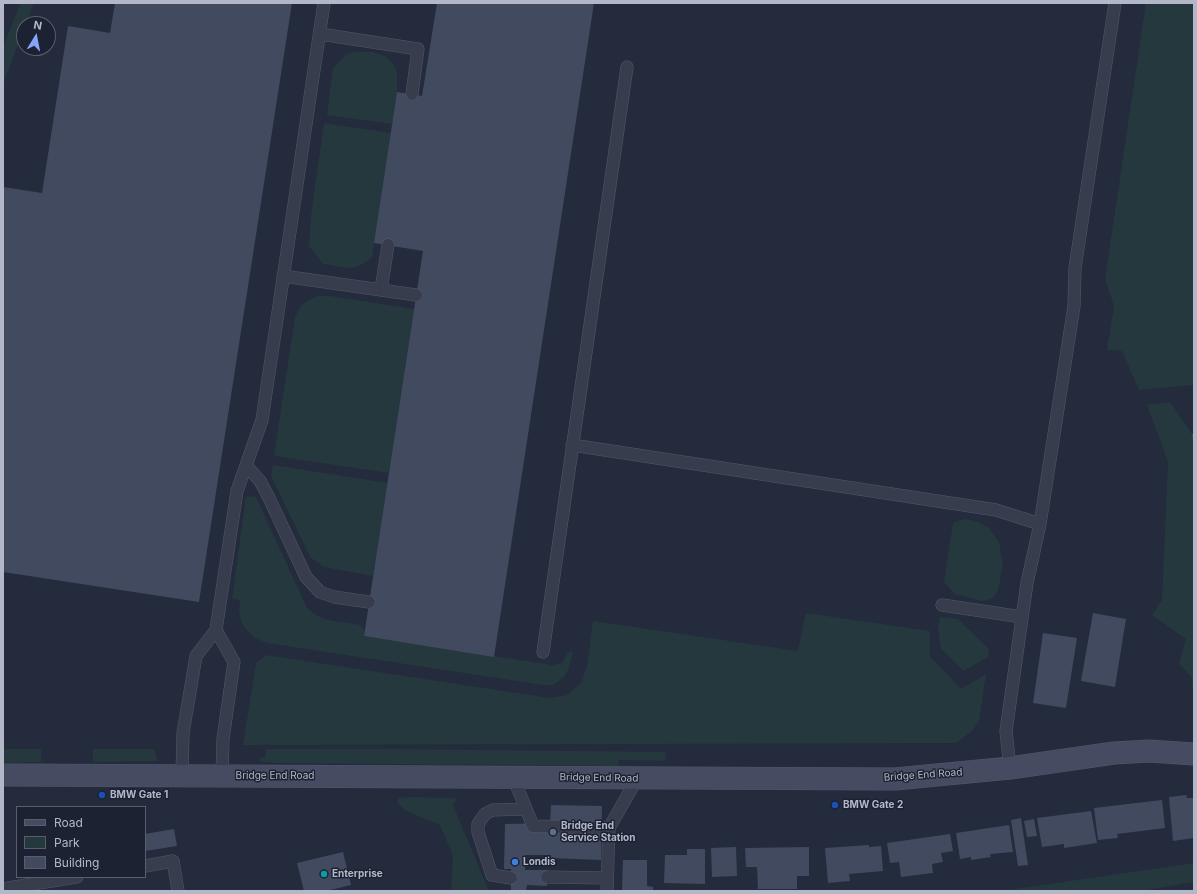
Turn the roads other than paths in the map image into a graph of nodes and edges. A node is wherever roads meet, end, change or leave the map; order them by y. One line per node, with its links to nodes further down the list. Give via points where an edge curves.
1 (324, 3): 3 (lane)
2 (1115, 3): 12 (lane, via 1075,268 1074,306)
3 (320, 34): 5 (lane, via 418,49); 7 (lane)
4 (627, 67): 10 (lane)
5 (412, 94)
6 (388, 245): 8 (lane)
7 (283, 276): 8 (lane); 11 (lane, via 262,420)
8 (381, 290): 9 (lane)
9 (416, 295)
10 (572, 446): 12 (lane, via 996,510); 17 (lane)
11 (246, 465): 13 (lane, via 260,481 306,577 320,592 334,597); 16 (lane, via 237,491)
12 (1040, 524): 15 (lane)
13 (369, 602)
14 (942, 605): 15 (lane)
15 (1022, 617): 19 (lane, via 1006,731)
16 (216, 630): 21 (lane, via 196,656 183,733); 22 (lane, via 234,662 223,739)
17 (543, 652)
18 (1194, 754): 19 (main road, Bridge End Road, via 1120,752)
19 (1010, 768): 24 (main road, Bridge End Road, via 895,779)
20 (3, 775): 21 (main road, Bridge End Road)
21 (182, 776): 22 (main road, Bridge End Road)
22 (222, 776): 23 (main road, Bridge End Road)
23 (513, 777): 24 (main road, Bridge End Road); 25 (lane)
24 (637, 779): 26 (lane)
25 (526, 809): 26 (lane, via 533,826); 30 (lane, via 493,810 485,814 478,824 478,832 492,875)
26 (608, 828): 31 (lane)
27 (146, 866): 33 (lane, via 173,861)
28 (547, 877): 31 (lane)
29 (71, 878): 32 (lane)
30 (511, 878)
31 (607, 878): 34 (lane)
32 (7, 888)
33 (178, 891)
34 (607, 891)

